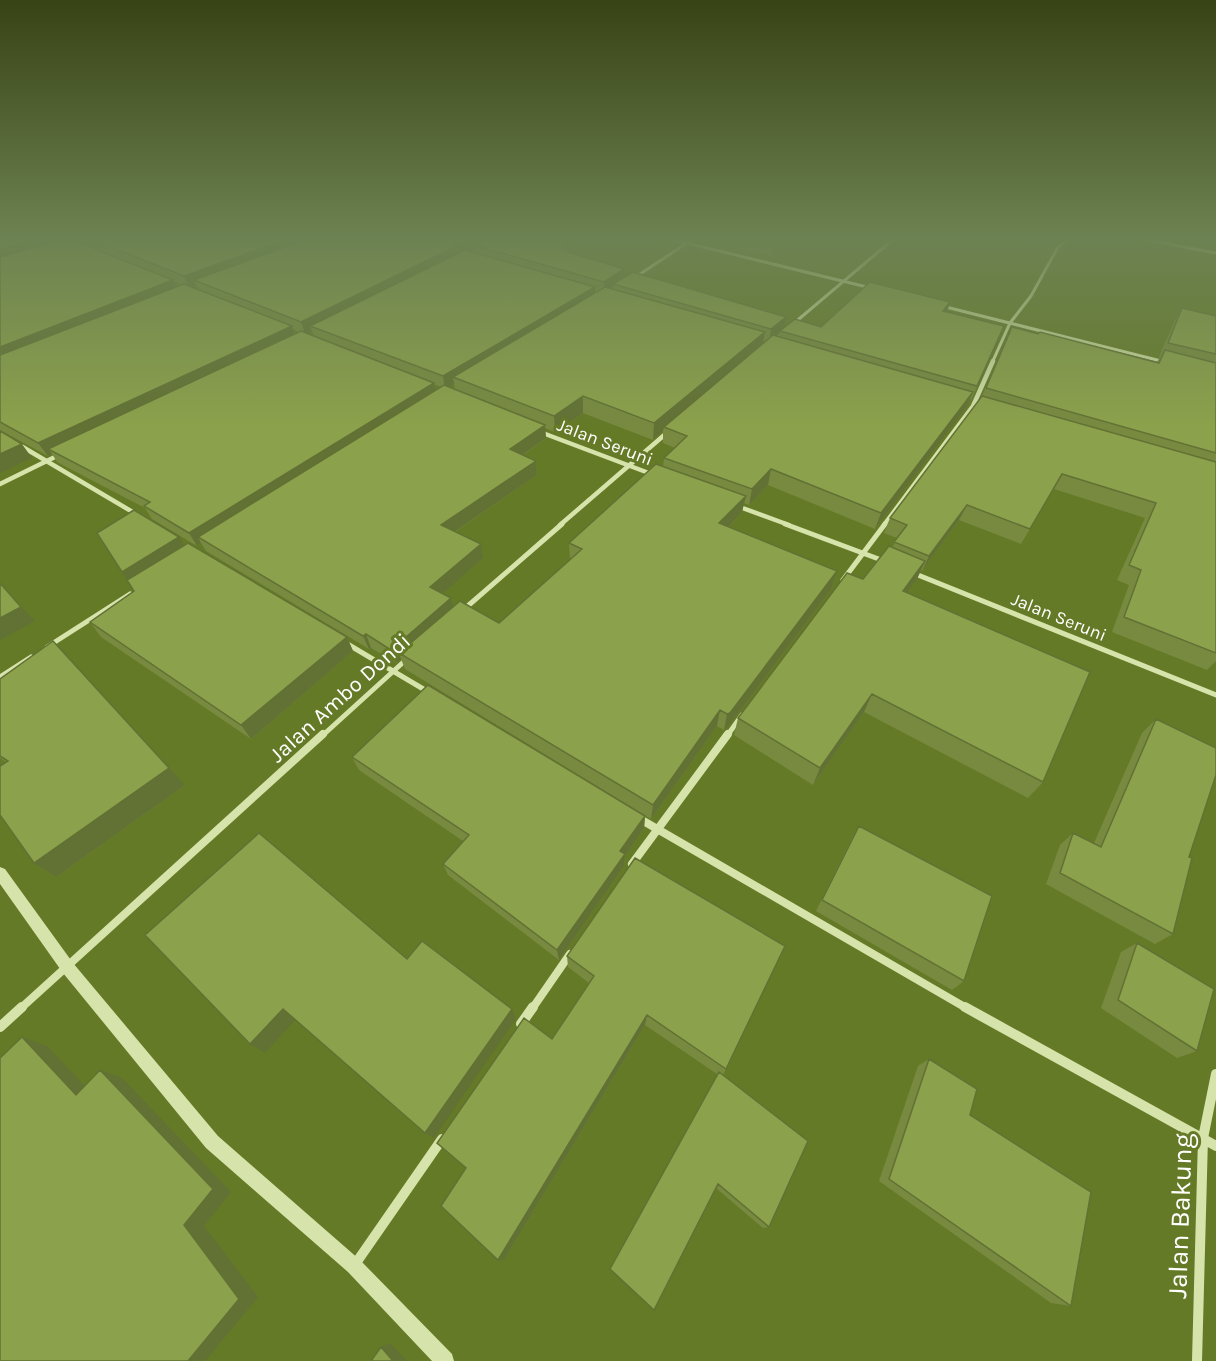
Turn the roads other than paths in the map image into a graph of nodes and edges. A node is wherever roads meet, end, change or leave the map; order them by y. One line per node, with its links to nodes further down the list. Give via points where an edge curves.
1 (820, 301): 5 (street)
2 (1028, 301): 4 (street)
3 (932, 303): 4 (street)
4 (1010, 323): 6 (street); 8 (street)
5 (785, 330)
6 (1170, 364)
7 (962, 403): 8 (street)
8 (973, 406): 9 (street); 20 (street)
9 (985, 410)
10 (531, 428): 15 (street, Jalan Seruni)
11 (672, 428): 15 (street)
12 (18, 444): 14 (street)
13 (66, 452): 14 (street)
14 (45, 461): 17 (street); 19 (street)
15 (628, 466): 16 (street, Jalan Seruni); 25 (street)
16 (662, 478)
17 (0, 484)
18 (729, 503): 20 (street)
19 (141, 518)
20 (863, 552): 21 (street); 24 (street)
21 (885, 561)
22 (908, 570): 30 (street, Jalan Seruni)
23 (139, 588): 29 (street)
24 (835, 591)
25 (454, 618)
26 (335, 636): 28 (street)
27 (419, 649): 28 (street, Jalan Ambo Dondi)
28 (392, 671): 31 (street); 38 (street, Jalan Ambo Dondi)
29 (0, 677)
30 (1216, 695)
31 (441, 699)
32 (749, 705): 34 (street)
33 (637, 817): 34 (street)
34 (657, 829): 35 (street); 43 (street, via 1005,1030)
35 (630, 868)
36 (0, 873): 38 (street)
37 (576, 946): 40 (street)
38 (68, 968): 39 (street, Jalan Ambo Dondi); 45 (street, via 212,1142)
39 (0, 1027)
40 (515, 1033)
41 (1216, 1074): 43 (street, Jalan Bakung)
42 (448, 1130): 45 (street)
43 (1203, 1138): 44 (street); 47 (street, Jalan Bakung)
44 (1216, 1146)
45 (354, 1266): 46 (street)
46 (445, 1361)
47 (1197, 1361)

